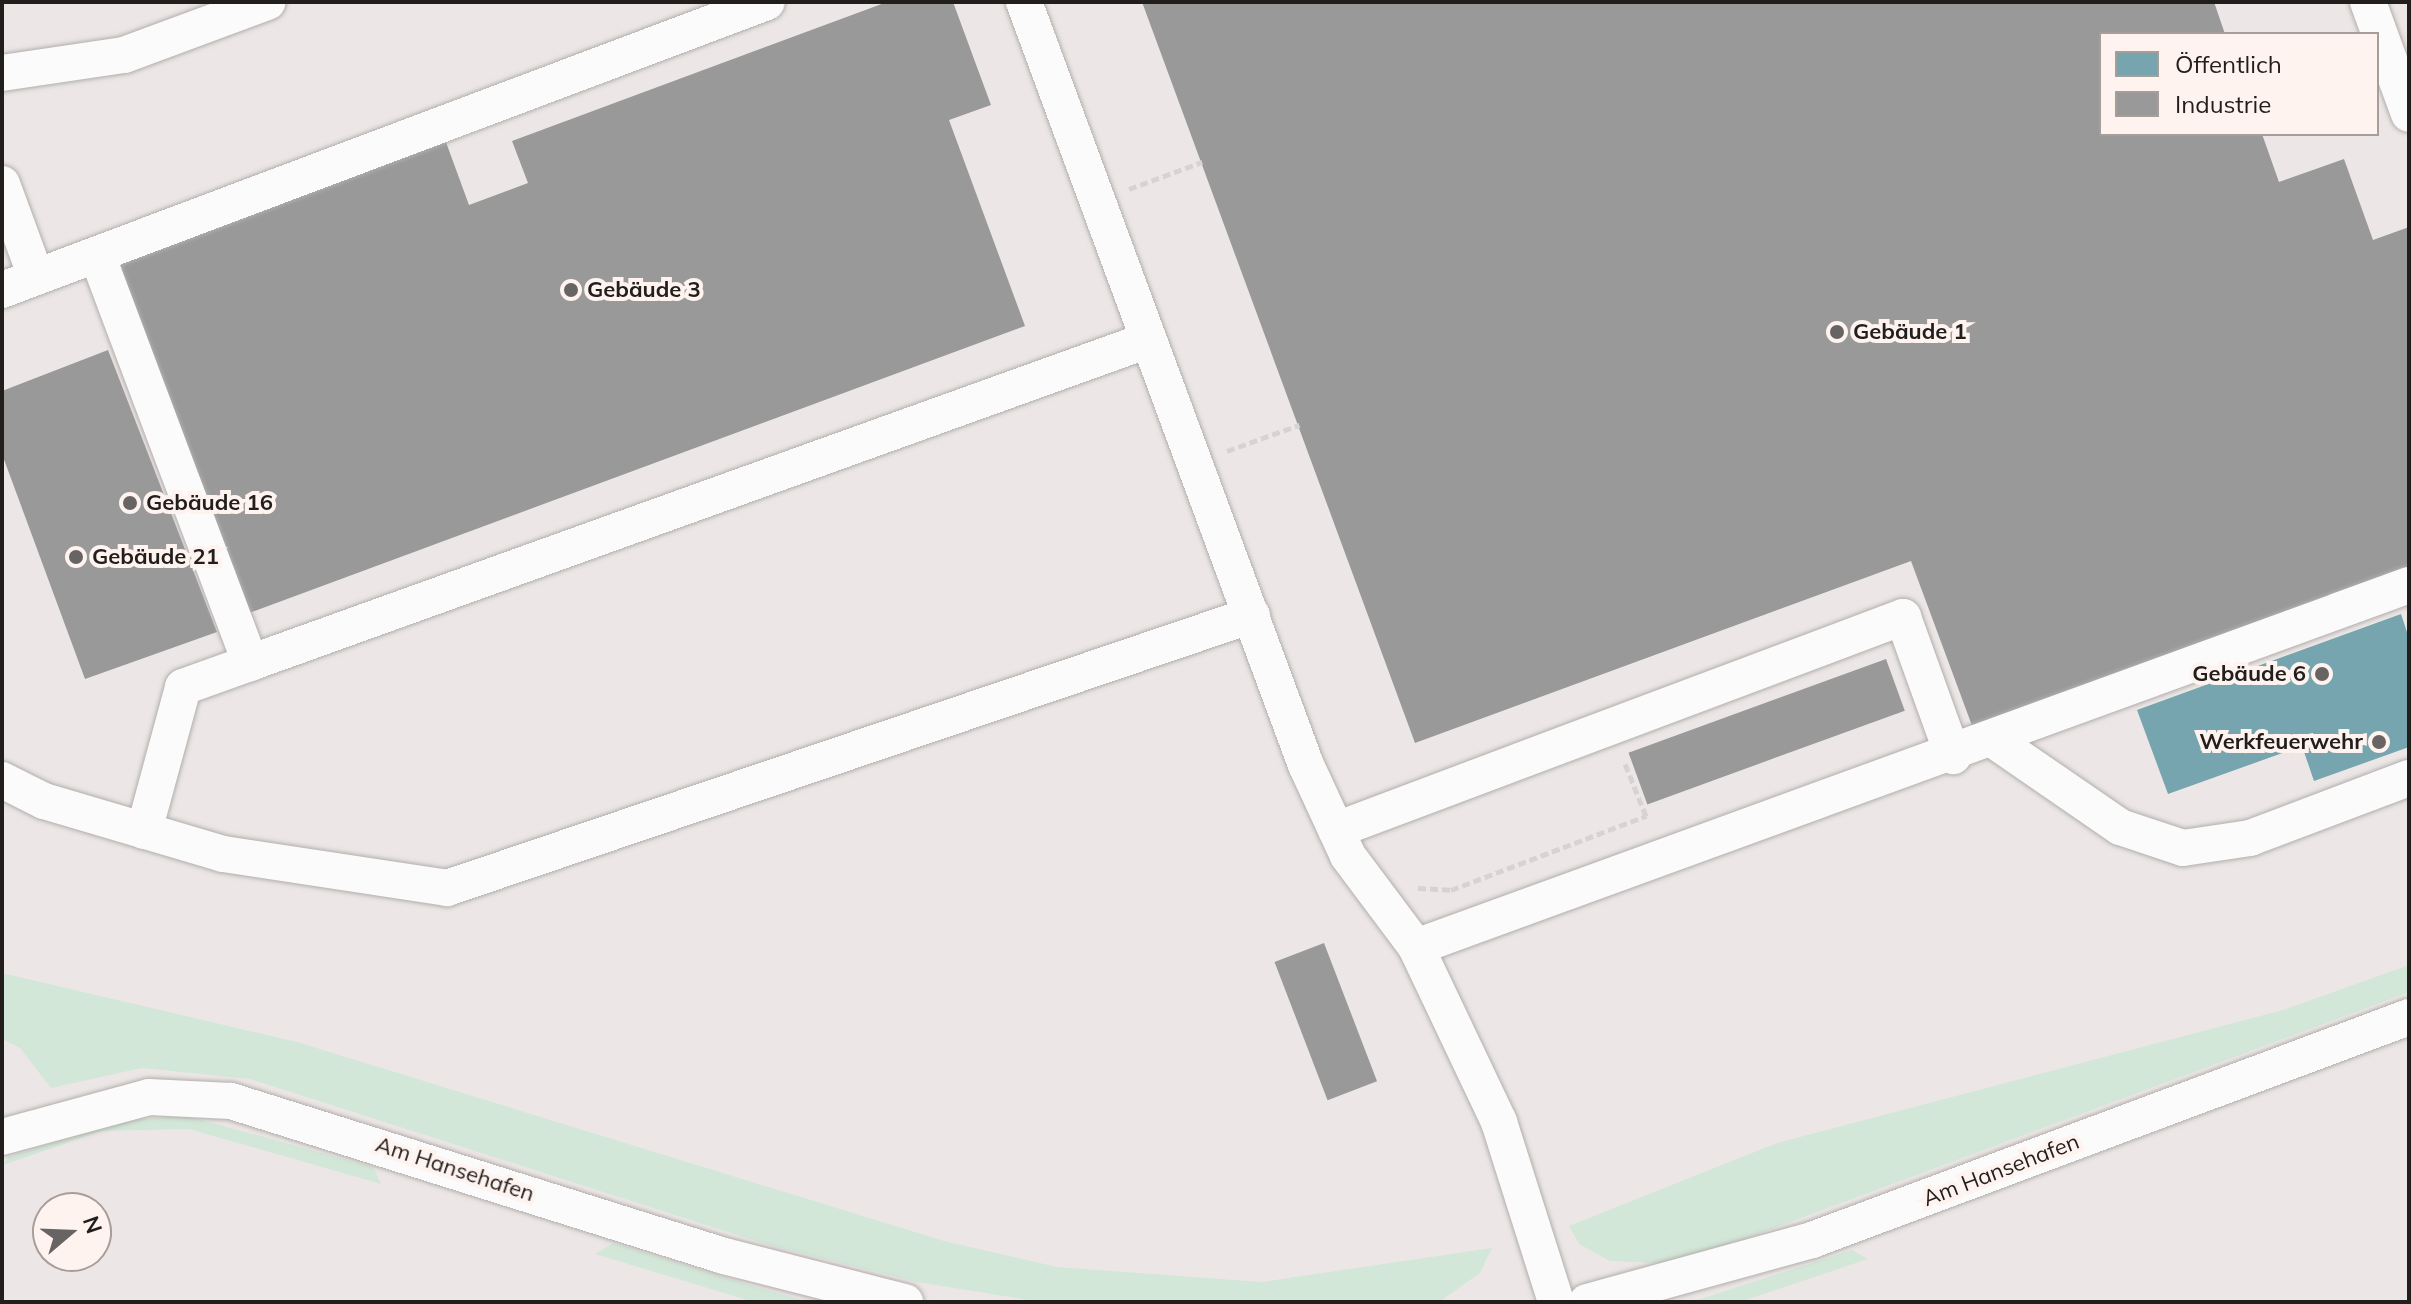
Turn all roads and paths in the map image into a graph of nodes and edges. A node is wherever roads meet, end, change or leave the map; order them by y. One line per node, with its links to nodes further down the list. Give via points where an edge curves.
1 (267, 2): 7 (street, via 124,55)
2 (767, 2): 14 (street)
3 (1024, 2): 17 (street)
4 (2368, 2): 5 (street)
5 (2379, 32)
6 (2379, 32): 8 (street)
7 (2, 73)
8 (2409, 114)
9 (1202, 162): 12 (path)
10 (1119, 176): 12 (path)
11 (2, 184): 15 (street)
12 (1125, 191): 13 (path)
13 (1130, 205)
14 (97, 255): 15 (street); 24 (street)
15 (36, 277): 16 (street)
16 (2, 290)
17 (1148, 340): 23 (street); 24 (street)
18 (1299, 425): 20 (path)
19 (1216, 438): 20 (path)
20 (1222, 452): 21 (path)
21 (1227, 465)
22 (2409, 585): 25 (street)
23 (1252, 615): 30 (street); 31 (street, via 447,888 223,854)
24 (250, 663): 31 (street, via 183,687)
25 (1995, 741): 26 (street); 28 (street, via 2120,827 2183,848 2250,838)
26 (1953, 756): 30 (street, via 1903,617); 33 (street)
27 (1623, 759): 32 (path, via 1646,816 1451,890)
28 (2409, 778)
29 (2, 780): 31 (street, via 44,801)
30 (1336, 830): 33 (street, via 1364,881)
31 (144, 831)
32 (1410, 885)
33 (1416, 947): 37 (street, via 1499,1122)
34 (2409, 1017): 38 (street, Am Hansehafen, via 1812,1240)
35 (2, 1137): 36 (street, Am Hansehafen, via 149,1097 231,1101 724,1256)
36 (905, 1302)
37 (1556, 1302)
38 (1587, 1302)

